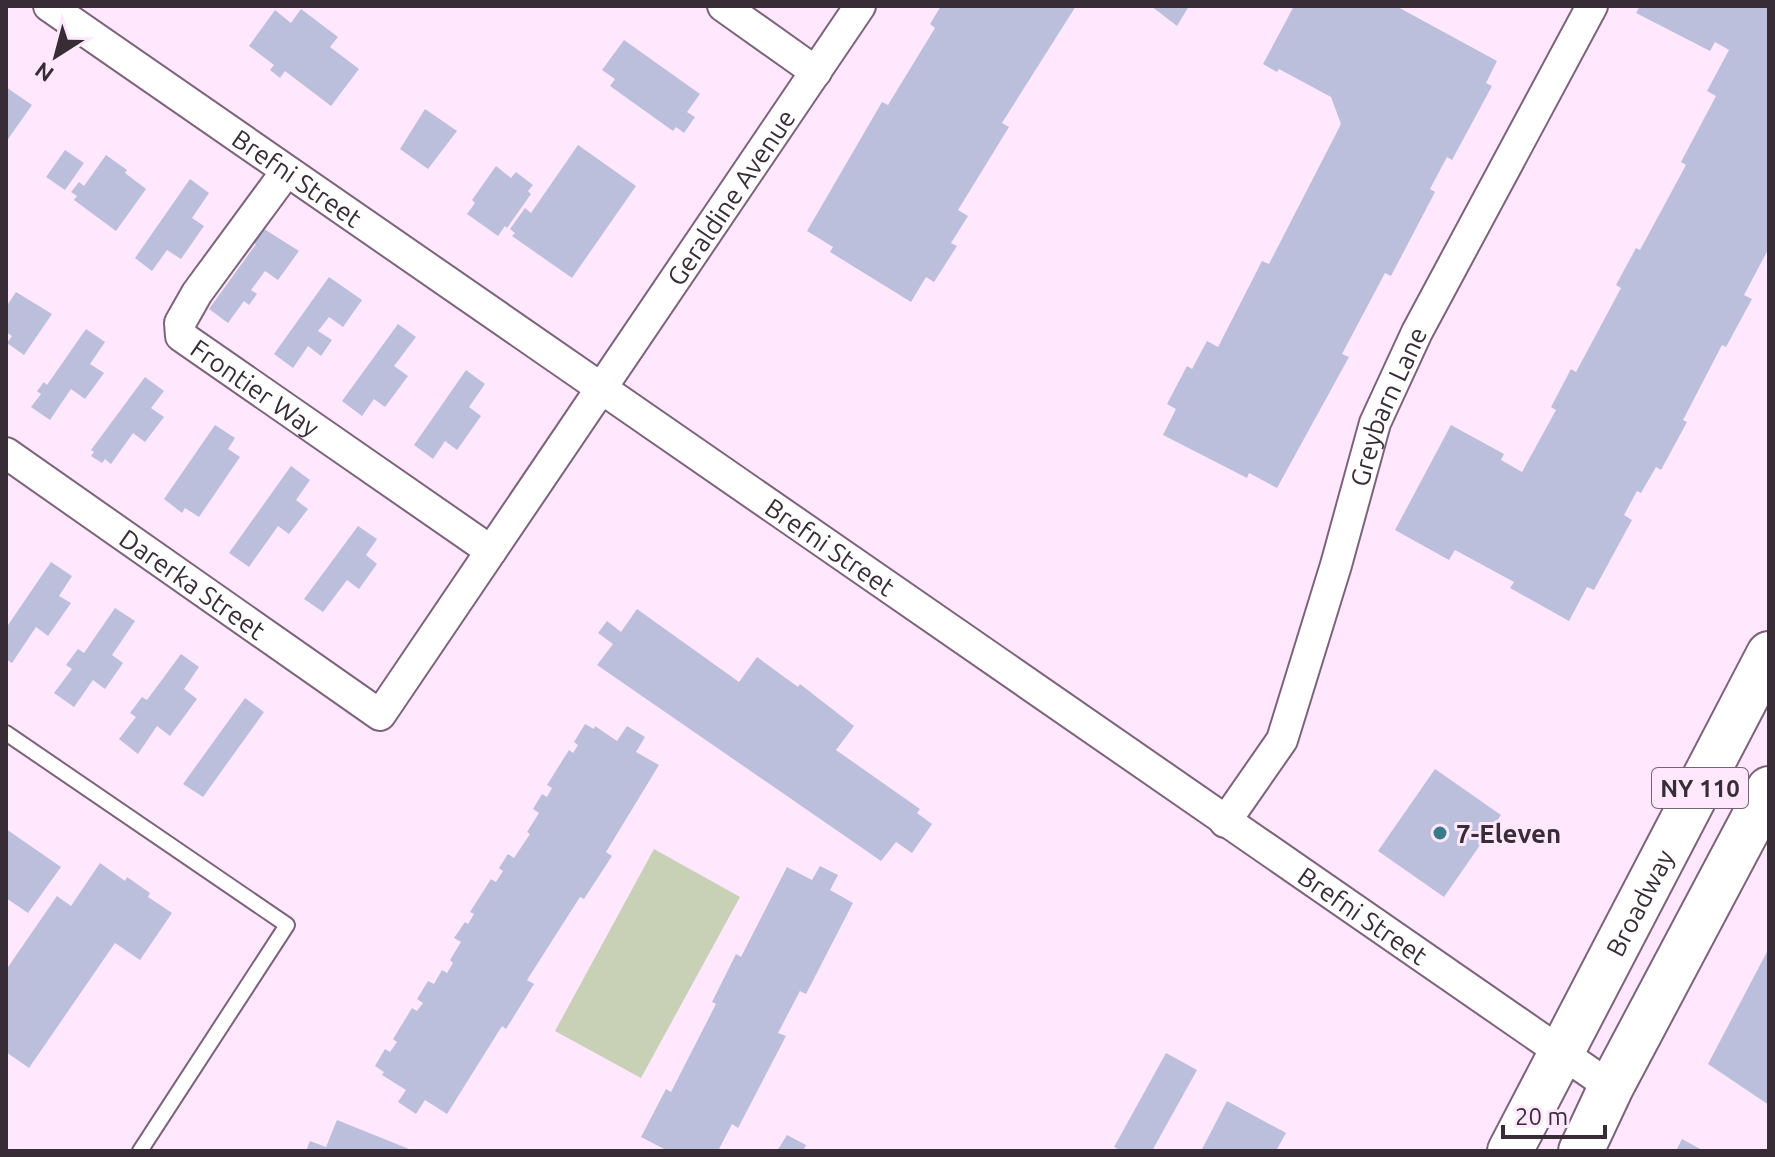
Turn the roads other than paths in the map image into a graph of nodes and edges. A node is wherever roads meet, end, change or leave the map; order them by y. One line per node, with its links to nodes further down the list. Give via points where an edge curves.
1 (49, 6): 6 (street, Brefni Street)
2 (723, 6): 5 (street)
3 (860, 6): 5 (street, Geraldine Avenue)
4 (1580, 10): 13 (street, Greybarn Lane, via 1375,423 1282,740)
5 (816, 72): 7 (street, Geraldine Avenue)
6 (286, 172): 7 (street, Brefni Street); 9 (street, Frontier Way, via 197,293 180,323 181,336)
7 (601, 389): 9 (street); 13 (street, Brefni Street)
8 (6, 453): 9 (street, Darerka Street, via 380,715)
9 (491, 551)
10 (1769, 654): 14 (main road, Broadway / NY 110)
11 (6, 733): 16 (lane, via 287,925)
12 (1769, 789): 15 (main road, NY 110)
13 (1225, 822): 14 (street, Brefni Street)
14 (1560, 1052): 15 (street, Brefni Street); 17 (main road, Broadway / NY 110)
15 (1611, 1087): 18 (main road, NY 110)
16 (140, 1151)
17 (1510, 1151)
18 (1581, 1151)

